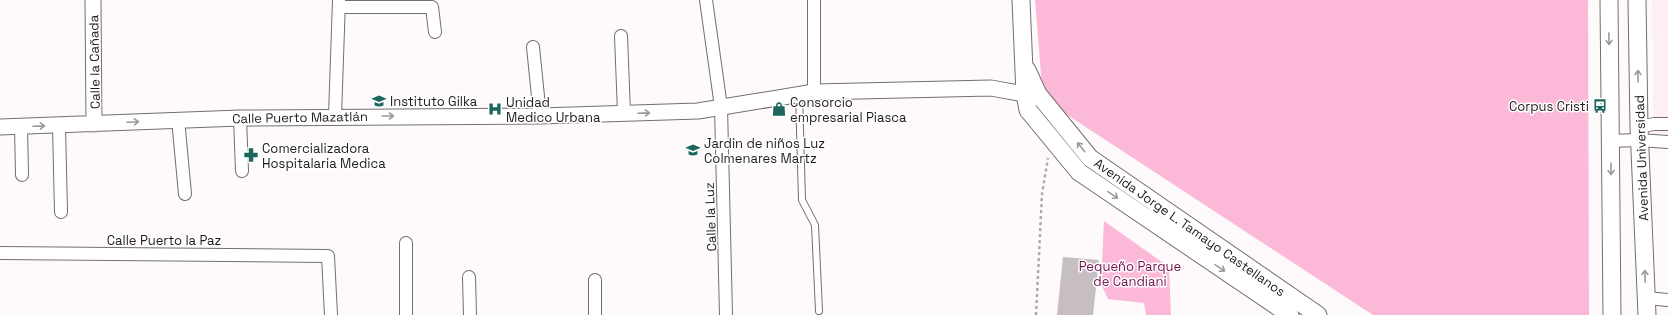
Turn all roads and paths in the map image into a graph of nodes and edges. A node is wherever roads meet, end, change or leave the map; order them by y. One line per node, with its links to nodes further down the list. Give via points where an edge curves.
1 (93, 0): 20 (street, Calle la Cañada)
2 (706, 0): 14 (street, Calle la Luz)
3 (814, 0): 11 (street)
4 (1021, 0): 13 (main road, via 1024,62)
5 (1609, 0): 27 (main road, one-way to 27)
6 (1637, 0): 25 (main road, Avenida Universidad, one-way to 6)
7 (339, 4): 8 (street, via 432,7); 16 (street)
8 (435, 32)
9 (621, 36): 15 (street)
10 (533, 47): 17 (street)
11 (814, 92): 12 (street, Calle Puerto Mazatlán); 13 (street, Calle Puerto Mazatlán, via 990,88)
12 (799, 94): 14 (street, Calle Puerto Mazatlán); 40 (lane, via 802,200 815,225)
13 (1031, 94): 26 (main road, Avenida Jorge L. Tamayo Castellanos, via 1028,110); 34 (main road, Avenida Jorge L. Tamayo Castellanos, one-way to 13, via 1090,158)
14 (721, 107): 15 (street, Calle Puerto Mazatlán, one-way to 14, via 698,111); 45 (street, Calle la Luz)
15 (624, 113): 17 (street, Calle Puerto Mazatlán)
16 (335, 116): 17 (street, Calle Puerto Mazatlán, one-way to 17); 18 (street, Calle Puerto Mazatlán)
17 (540, 116)
18 (240, 118): 19 (street, Calle Puerto Mazatlán); 29 (street)
19 (178, 119): 20 (street, Calle Puerto Mazatlán, one-way to 19); 31 (street)
20 (94, 124): 22 (street, Calle Puerto Mazatlán)
21 (1668, 124): 25 (street, via 1654,124)
22 (59, 126): 24 (street, Calle Puerto Mazatlán, one-way to 22); 32 (street)
23 (0, 127): 24 (street, Calle Puerto Mazatlán)
24 (21, 127): 30 (street)
25 (1639, 133): 27 (street); 28 (street); 39 (main road, Avenida Universidad, one-way to 25)
26 (1052, 139): 34 (main road, Avenida Jorge L. Tamayo Castellanos, one-way to 34, via 1079,172); 46 (path, via 1042,194)
27 (1610, 141): 49 (main road, one-way to 49)
28 (1668, 142)
29 (242, 171)
30 (22, 175)
31 (185, 194)
32 (61, 212)
33 (406, 243): 42 (street)
34 (1205, 247): 47 (main road, Avenida Jorge L. Tamayo Castellanos, one-way to 47); 48 (main road, Avenida Jorge L. Tamayo Castellanos)
35 (0, 253): 41 (street, Calle Puerto la Paz, via 328,256)
36 (469, 277): 43 (street)
37 (595, 280): 44 (street)
38 (1668, 300): 39 (street)
39 (1646, 307)
40 (819, 311)
41 (331, 315)
42 (406, 315)
43 (470, 315)
44 (595, 315)
45 (726, 315)
46 (1036, 315)
47 (1290, 315)
48 (1318, 315)
49 (1612, 315)

